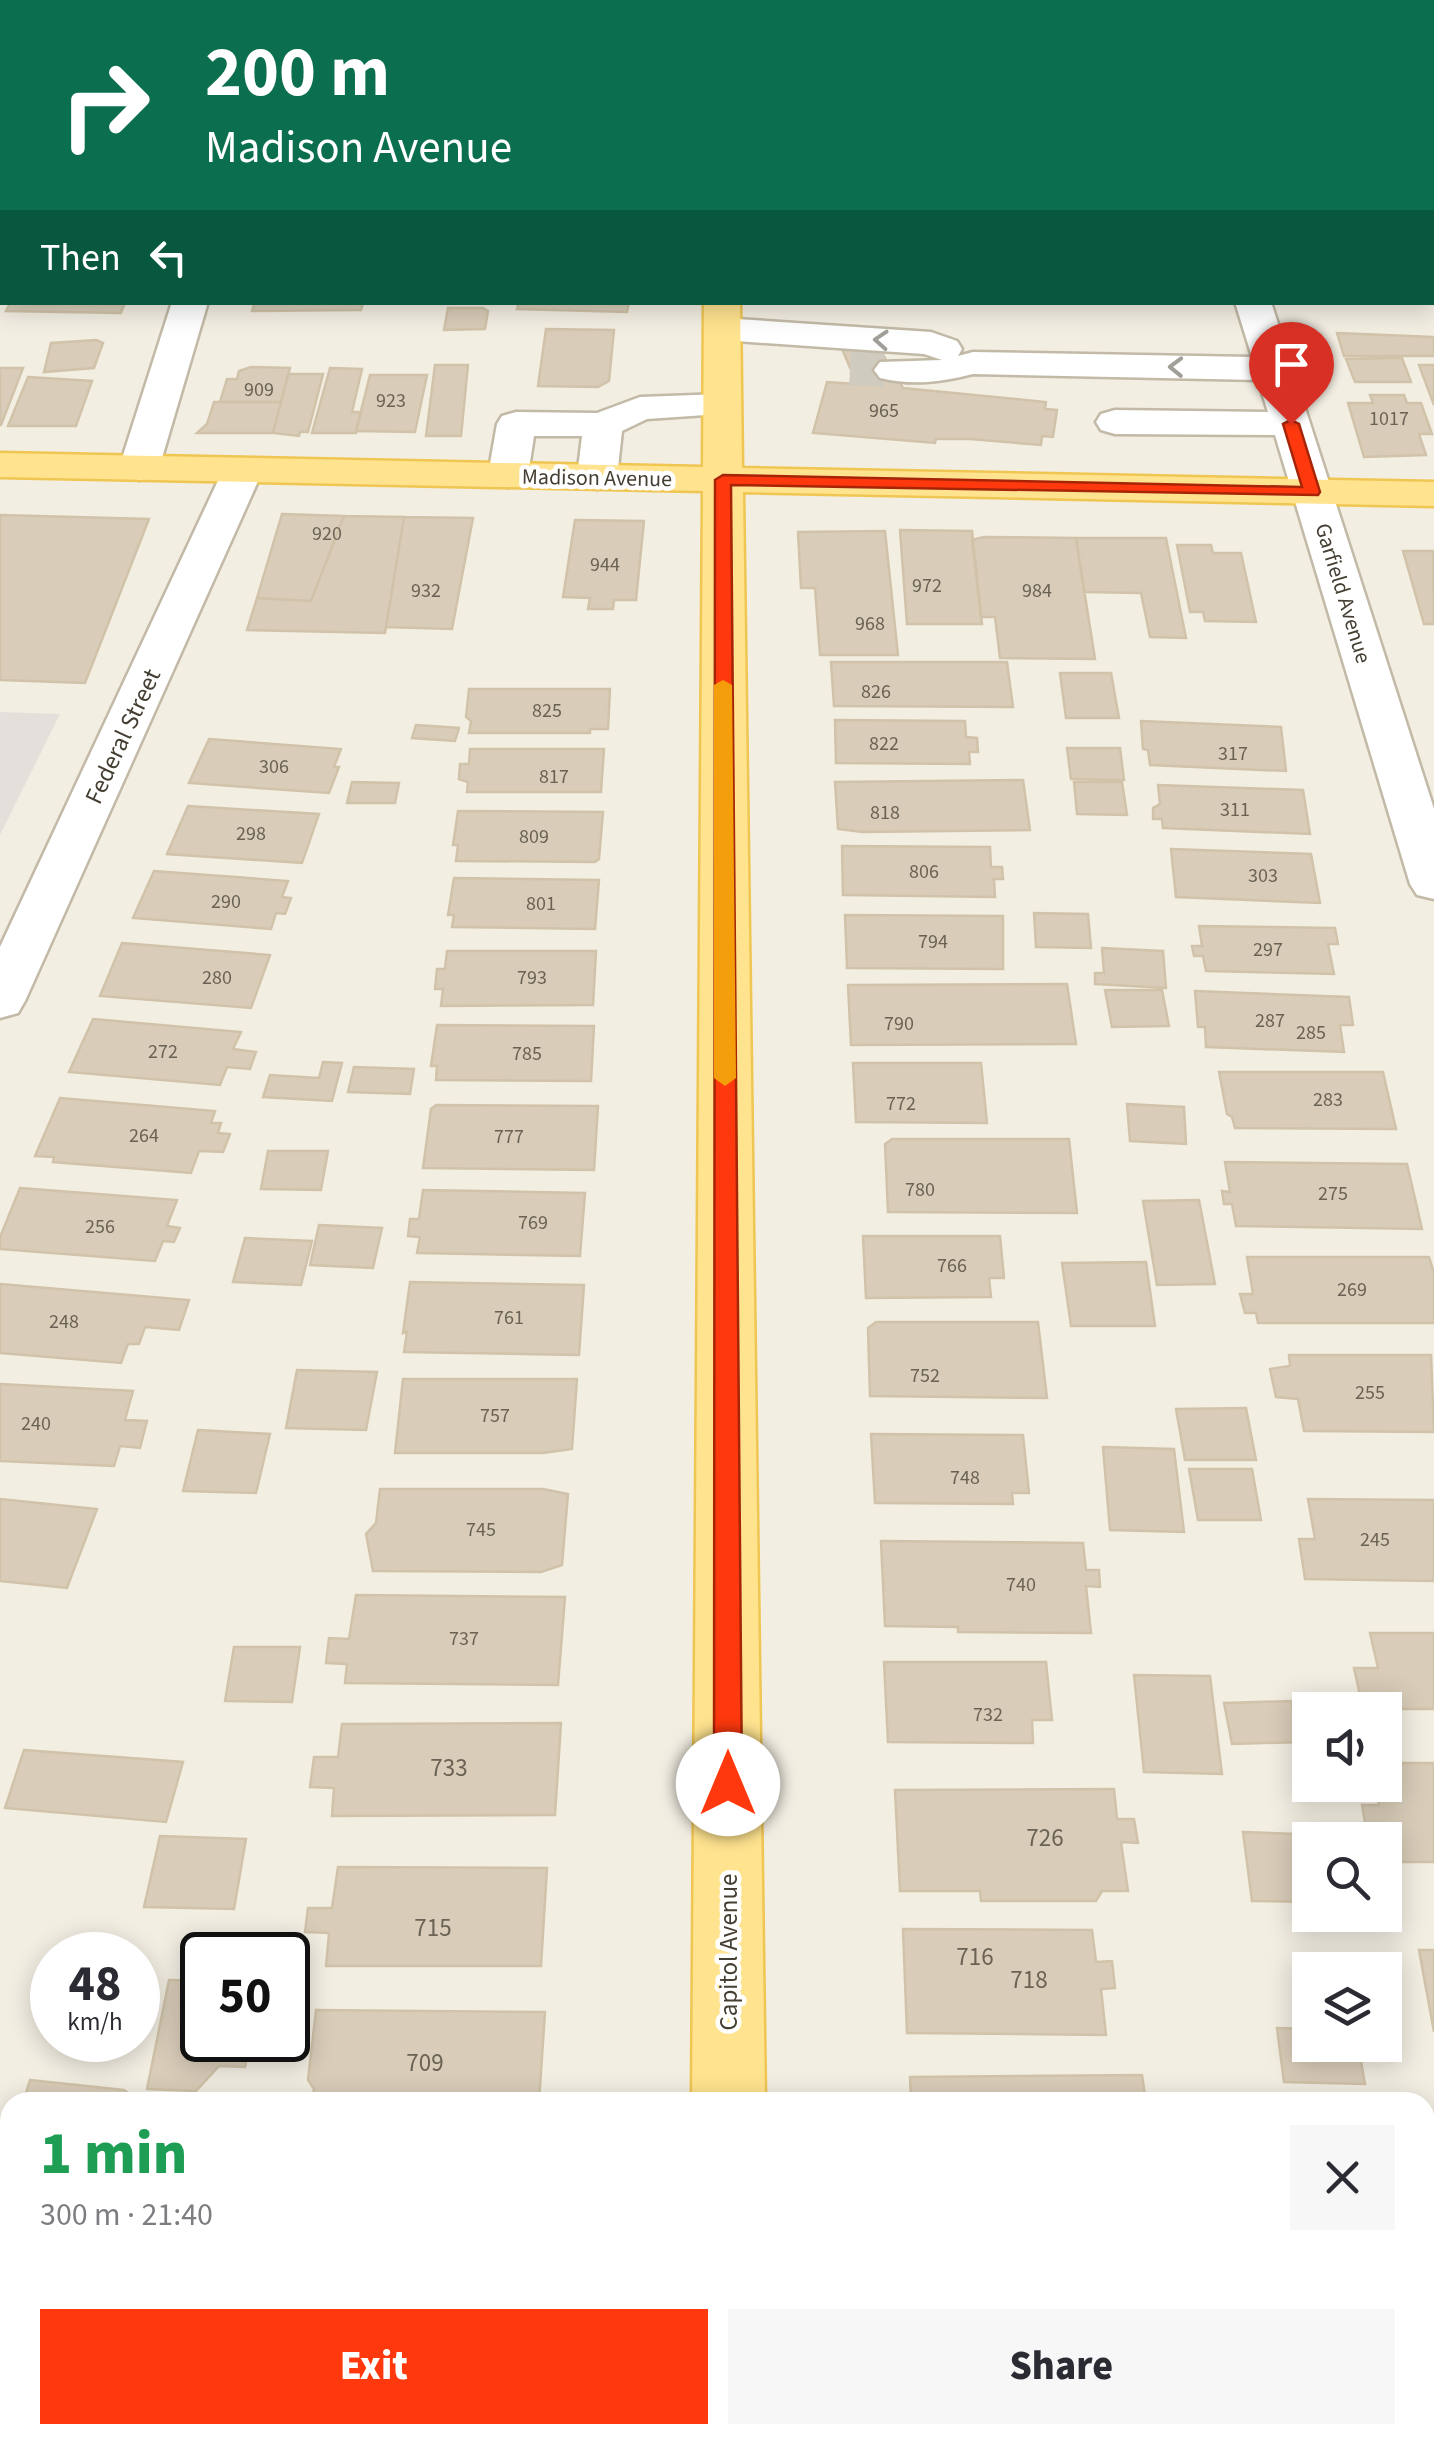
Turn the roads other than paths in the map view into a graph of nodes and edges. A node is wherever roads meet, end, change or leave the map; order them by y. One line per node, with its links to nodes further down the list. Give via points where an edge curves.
1 (189, 305): 12 (street)
2 (1254, 305): 7 (street, Garfield Avenue)
3 (722, 348): 4 (street, one-way to 3, via 932,343); 5 (street); 10 (street, via 640,408); 16 (main road, Capitol Avenue)
4 (974, 364): 6 (street, via 933,374); 7 (street, one-way to 4)
5 (850, 368)
6 (893, 370)
7 (1273, 370): 9 (street, Garfield Avenue)
8 (1115, 422): 9 (street)
9 (1291, 424): 17 (street, Garfield Avenue)
10 (603, 425): 14 (street, via 516,424); 15 (street)
11 (0, 465): 12 (main road, Madison Avenue)
12 (140, 468): 13 (main road, Madison Avenue)
13 (243, 470): 14 (main road, Madison Avenue); 20 (street, Federal Street)
14 (508, 475): 15 (main road, Madison Avenue)
15 (597, 477): 16 (main road, Madison Avenue)
16 (723, 480): 17 (main road, Madison Avenue); 21 (main road, Capitol Avenue)
17 (1312, 492): 18 (main road, Madison Avenue); 19 (street, Garfield Avenue)
18 (1434, 494)
19 (1434, 884)
20 (0, 1001)
21 (729, 2092)

